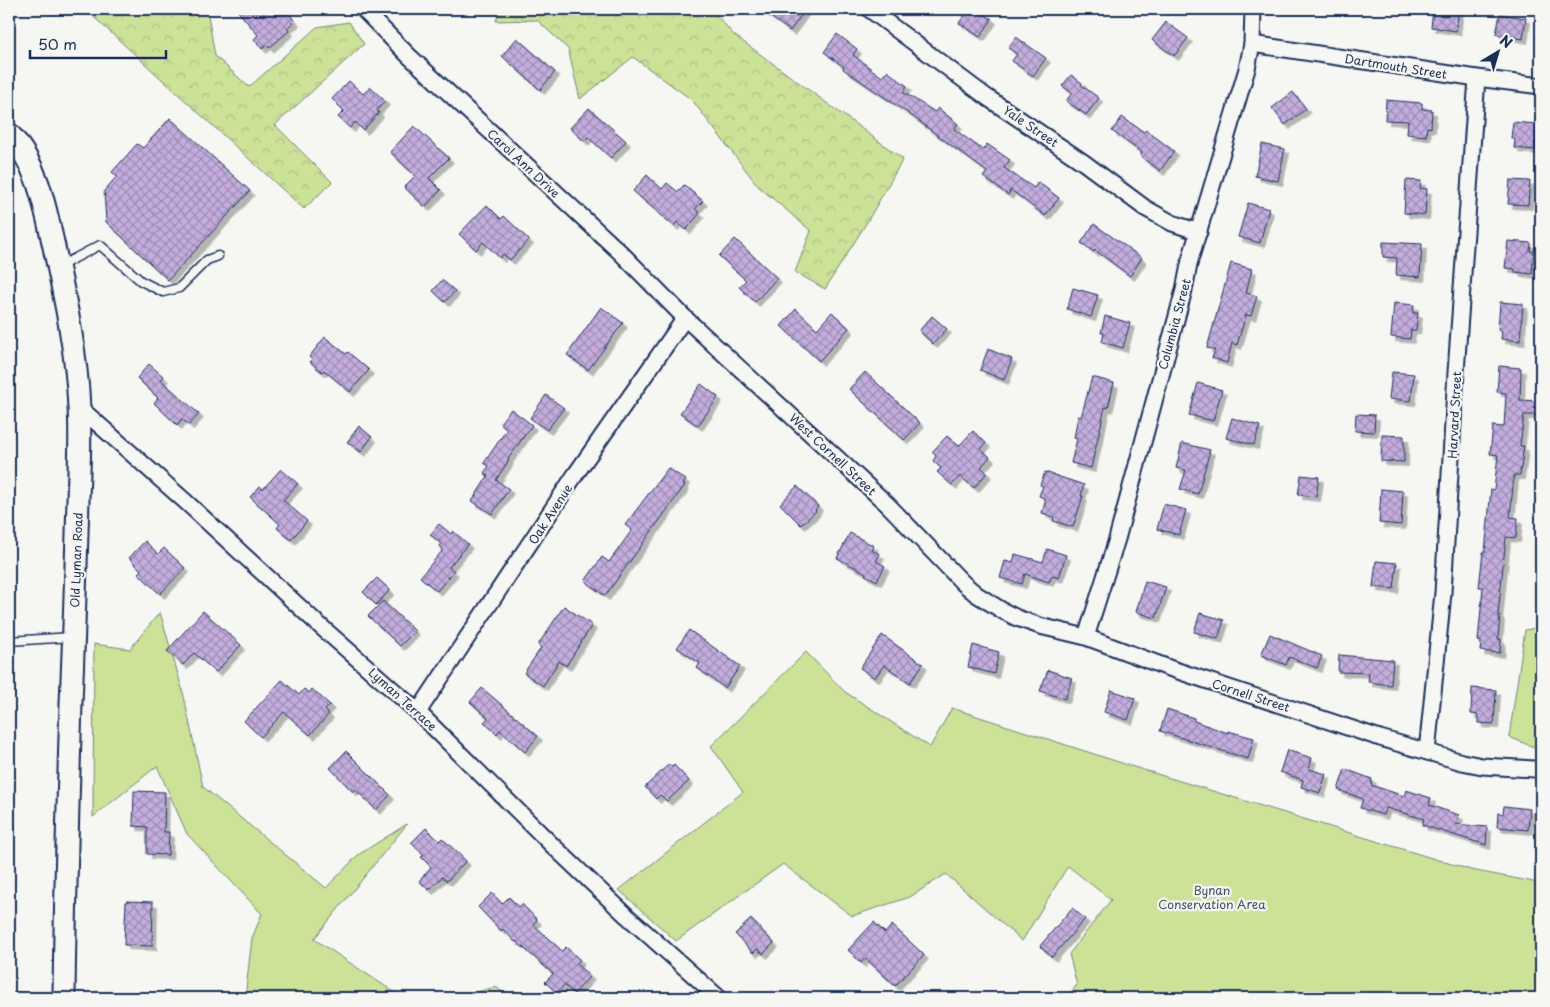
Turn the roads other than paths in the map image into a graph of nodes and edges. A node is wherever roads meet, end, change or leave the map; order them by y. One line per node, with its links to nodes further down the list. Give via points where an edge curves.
1 (363, 9): 11 (street, Carol Ann Drive, via 622,254)
2 (869, 9): 8 (street, Yale Street, via 988,98 1145,208 1172,223)
3 (1253, 9): 4 (street, Columbia Street)
4 (1252, 44): 5 (street, Dartmouth Street); 8 (street, Columbia Street)
5 (1478, 78): 6 (street, Dartmouth Street); 18 (street, Harvard Street, via 1443,593)
6 (1541, 86)
7 (9, 134): 10 (main road, Old Lyman Road, via 19,144 32,168 44,200)
8 (1199, 232): 15 (street, Columbia Street, via 1117,538)
9 (218, 256): 10 (lane, via 207,260 180,288 163,292 141,281 100,245)
10 (58, 267): 12 (main road, Old Lyman Road)
11 (685, 318): 13 (street, West Cornell Street, via 888,505); 17 (street, Oak Avenue, via 575,475)
12 (79, 407): 14 (main road, Old Lyman Road); 17 (street, Lyman Terrace)
13 (976, 594): 15 (street, Cornell Street, via 1017,618)
14 (74, 637): 16 (lane); 22 (main road, Old Lyman Road, via 64,904)
15 (1086, 637): 18 (street, Cornell Street, via 1212,683)
16 (9, 641)
17 (418, 712): 23 (street, Lyman Terrace, via 551,844)
18 (1427, 752): 19 (street, Cornell Street, via 1482,766)
19 (1534, 769)
20 (9, 998): 21 (lane)
21 (26, 998)
22 (64, 998)
23 (719, 998)

